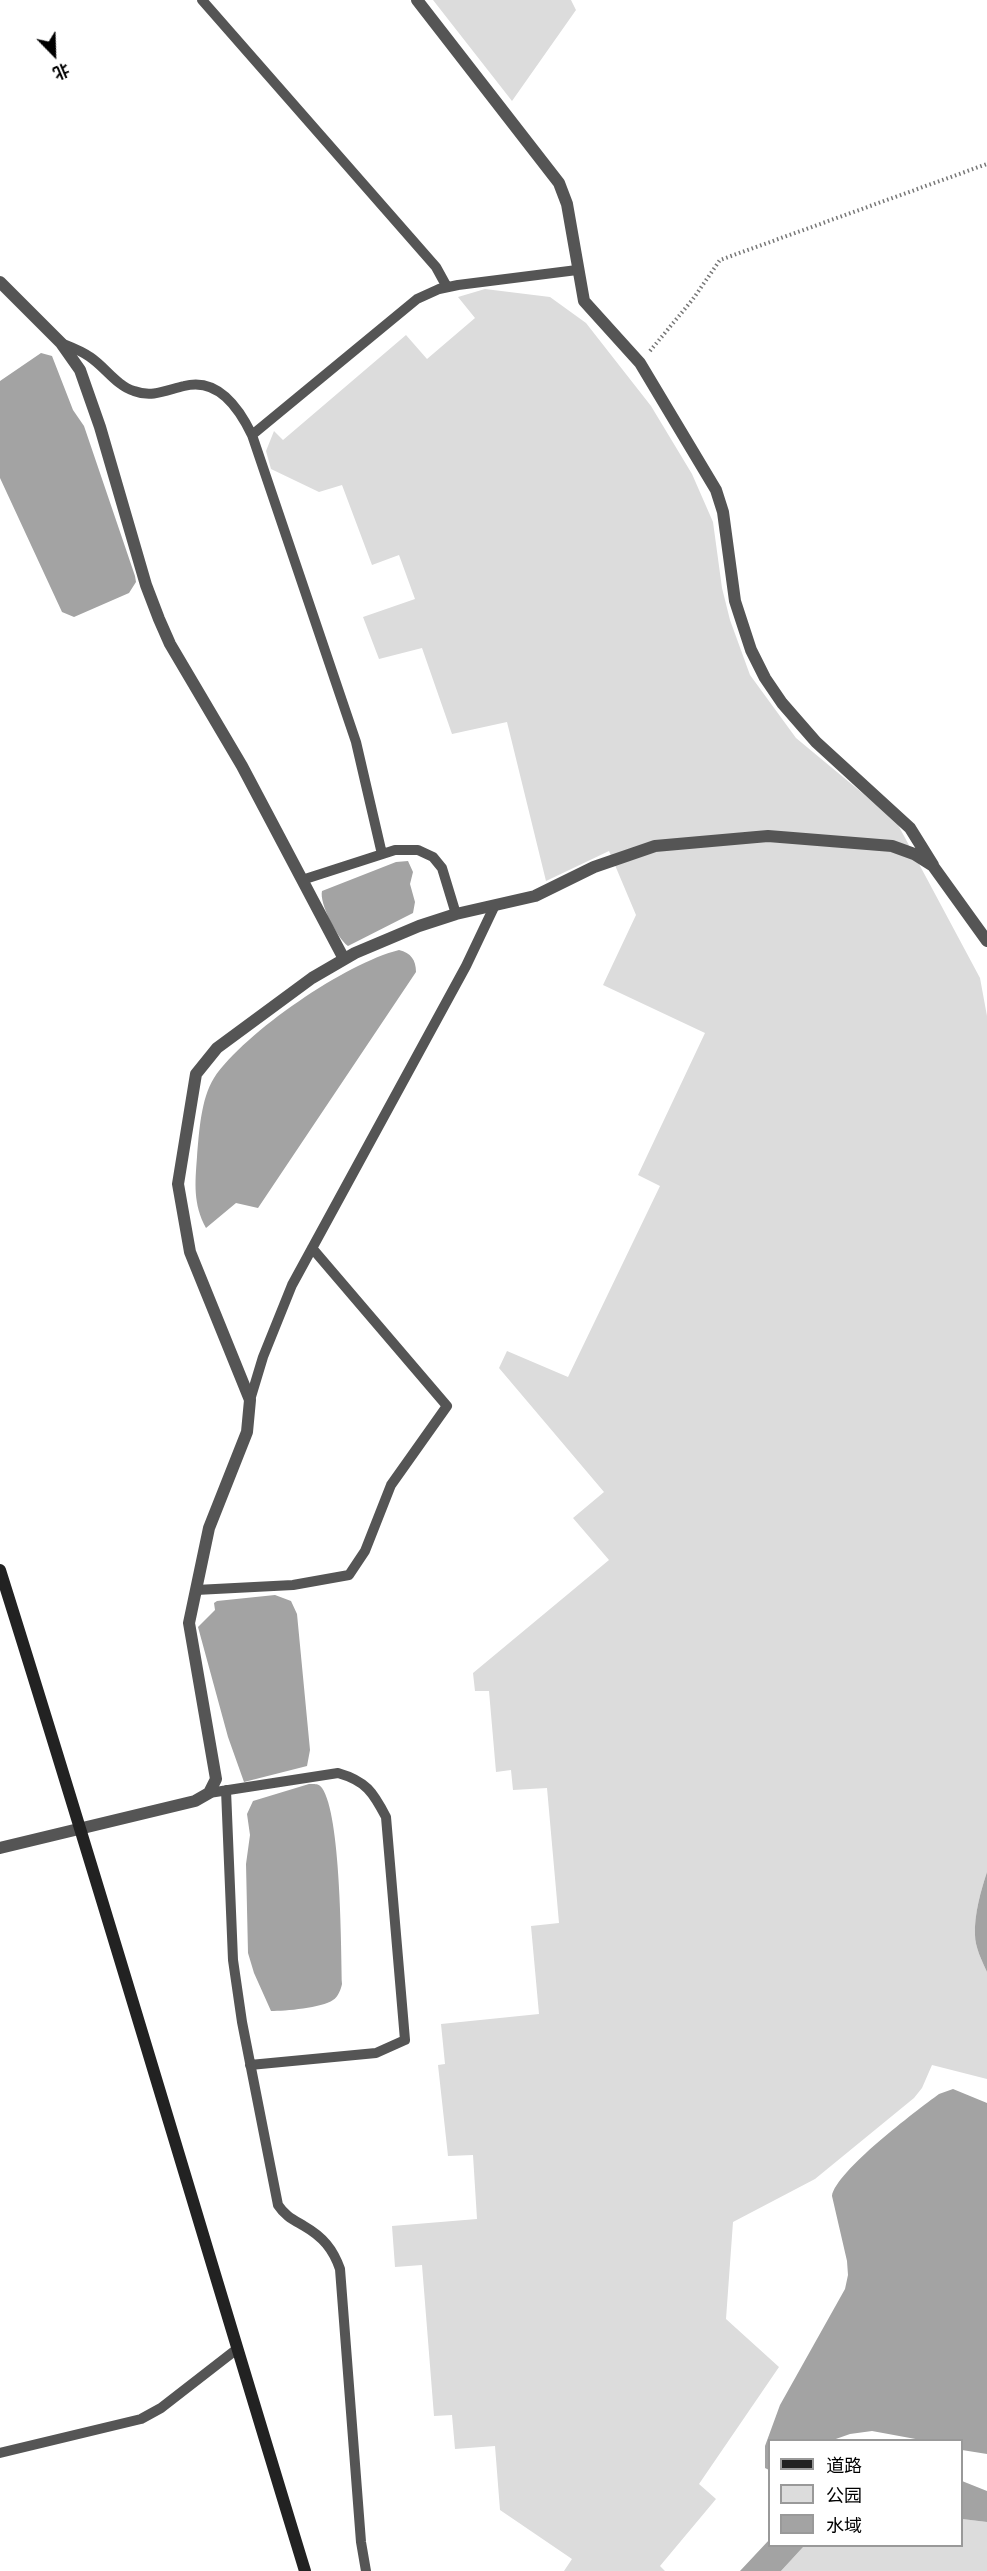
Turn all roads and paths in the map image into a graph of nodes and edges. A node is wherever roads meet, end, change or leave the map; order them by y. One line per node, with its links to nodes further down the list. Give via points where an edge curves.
1 (202, 0): 6 (lane, via 436,267)
2 (417, 0): 4 (street, via 559,183 567,204)
3 (987, 164): 8 (path, via 720,260)
4 (578, 270): 6 (lane); 8 (street, via 584,301)
5 (0, 282): 7 (street)
6 (447, 287): 9 (lane, via 417,298)
7 (61, 343): 9 (lane, via 90,356 131,391 155,394 186,385 211,387 235,406); 12 (street, via 80,370 162,627)
8 (640, 363): 11 (street, via 716,490 723,512 735,601 765,678 816,742 910,828)
9 (252, 435): 10 (lane, via 356,741)
10 (382, 854): 12 (lane); 14 (lane, via 418,850 433,857 442,868)
11 (933, 866): 13 (street, via 914,854 884,844 768,836 655,846 594,867 535,896); 15 (street)
12 (302, 880): 16 (street)
13 (495, 905): 14 (street); 17 (lane, via 466,966)
14 (456, 914): 16 (street)
15 (987, 941)
16 (344, 959): 18 (street, via 217,1048 196,1074 179,1192 190,1252)
17 (312, 1248): 18 (lane, via 292,1285); 20 (lane, via 447,1406 391,1485 365,1551 349,1575 293,1585)
18 (249, 1400): 20 (street, via 247,1432 209,1528)
19 (0, 1570): 23 (street)
20 (196, 1590): 22 (street, via 189,1631 216,1772)
21 (226, 1790): 22 (lane); 25 (lane, via 233,1960); 25 (lane, via 338,1773 355,1778 368,1788 386,1817 405,2040 376,2053)
22 (209, 1793): 23 (street, via 195,1801)
23 (81, 1829): 24 (street); 26 (street)
24 (0, 1848)
25 (250, 2066): 29 (lane, via 278,2205 283,2214 324,2240 340,2269)
26 (237, 2349): 27 (lane, via 141,2419); 28 (street)
27 (0, 2453)
28 (304, 2571)
29 (366, 2571)

